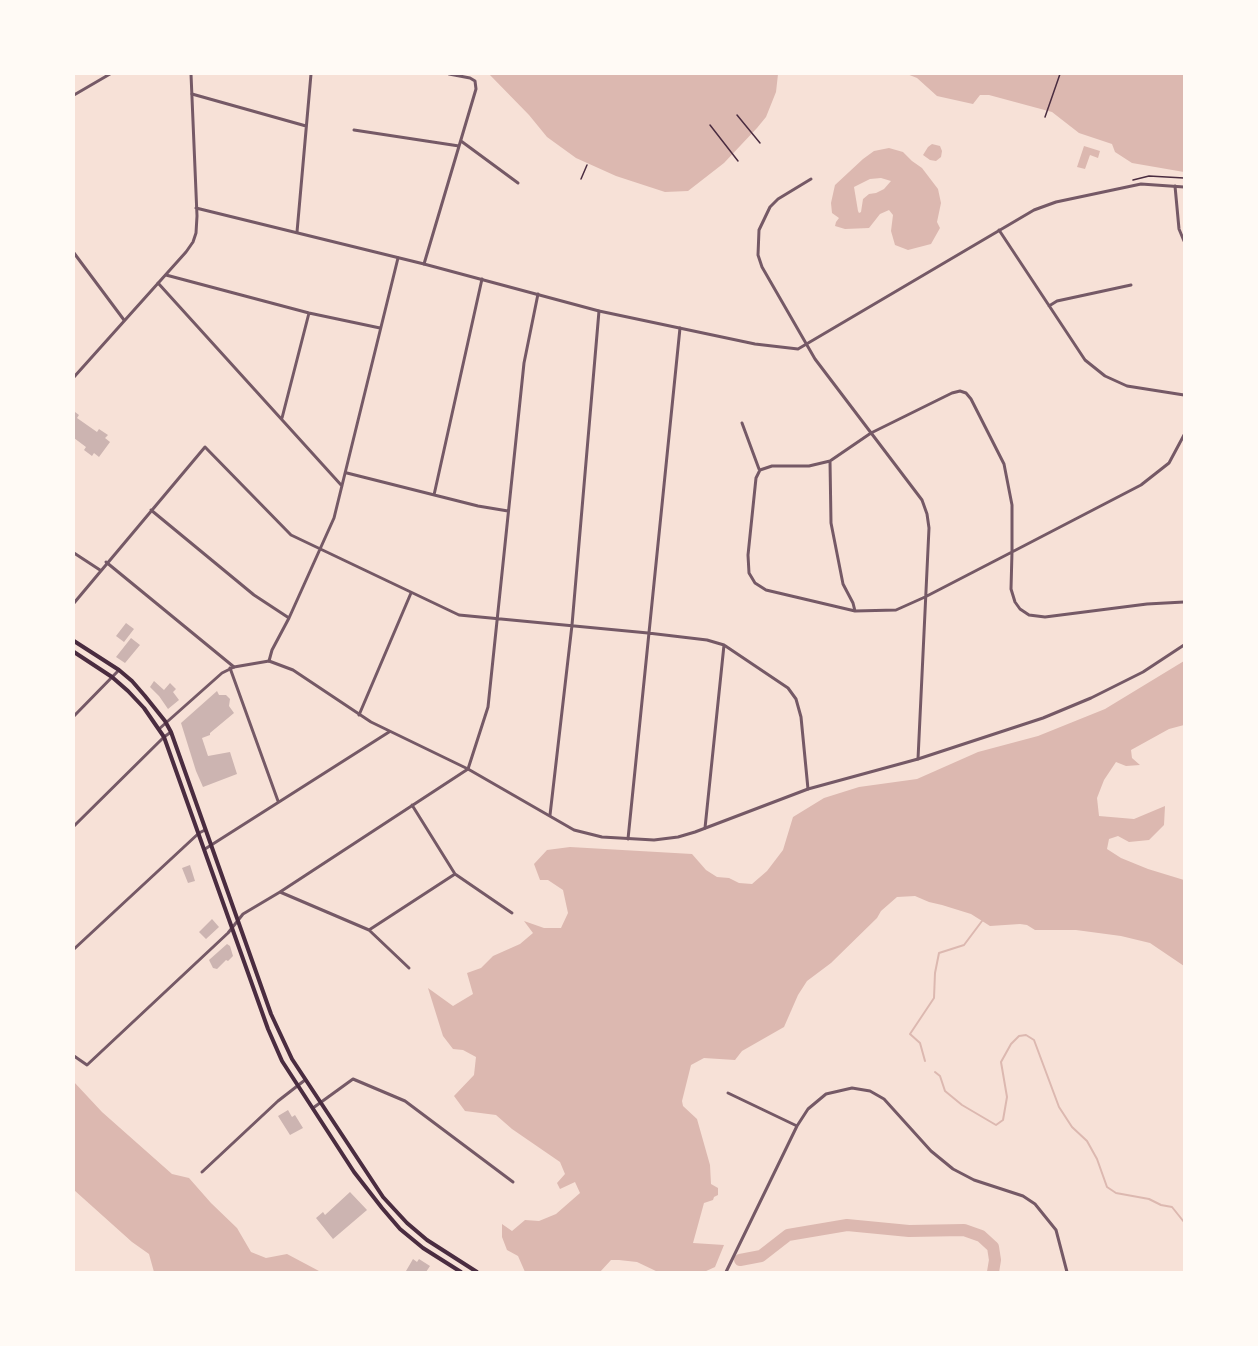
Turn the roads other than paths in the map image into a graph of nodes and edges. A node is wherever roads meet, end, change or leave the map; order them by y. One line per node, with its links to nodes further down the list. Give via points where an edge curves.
1 (110, 74): 6 (street)
2 (191, 74): 5 (street)
3 (311, 74): 7 (street)
4 (449, 74): 9 (street, via 475,81)
5 (192, 94): 7 (street); 15 (street)
6 (74, 95)
7 (306, 126): 17 (street)
8 (354, 130): 10 (street)
9 (460, 141): 10 (street); 12 (street)
10 (459, 146): 21 (street)
11 (811, 179): 33 (street, via 770,207 759,230 758,248 760,262)
12 (518, 183)
13 (1175, 186): 14 (street); 16 (street, via 1134,186 1056,202); 18 (street, via 1179,229)
14 (1185, 187)
15 (196, 208): 17 (street); 22 (street, via 193,242)
16 (999, 230): 27 (street); 33 (street)
17 (297, 232): 20 (street)
18 (1185, 241)
19 (74, 253): 30 (street)
20 (398, 258): 21 (street); 31 (street)
21 (424, 264): 23 (street)
22 (166, 275): 24 (street); 29 (street)
23 (482, 279): 26 (street); 44 (street)
24 (158, 283): 30 (street); 36 (street)
25 (1131, 285): 27 (street)
26 (538, 294): 28 (street); 46 (street, via 524,363)
27 (1049, 306): 35 (street, via 1085,360 1105,376 1127,387)
28 (599, 310): 32 (street); 59 (street)
29 (309, 313): 31 (street); 36 (street)
30 (124, 320): 34 (street)
31 (380, 328): 42 (street)
32 (680, 328): 33 (street, via 778,348); 60 (street)
33 (808, 345): 38 (street)
34 (74, 377)
35 (1185, 394)
36 (282, 418): 43 (street)
37 (742, 423): 41 (street)
38 (872, 433): 40 (street); 48 (street, via 952,393 966,393 1004,464 1012,505); 53 (street, via 922,500 927,514)
39 (1185, 435): 48 (street, via 1169,463 1141,485)
40 (830, 461): 41 (street); 56 (street, via 833,532 843,584)
41 (760, 470): 56 (street, via 748,555 749,573 755,583 766,590)
42 (346, 472): 43 (street); 44 (street)
43 (342, 487): 47 (street)
44 (434, 495): 46 (street)
45 (151, 510): 47 (street, via 205,447 291,535); 50 (street); 58 (street, via 254,595)
46 (508, 511): 57 (street)
47 (320, 549): 52 (street); 58 (street)
48 (1012, 552): 53 (street); 54 (street, via 1011,590 1020,609 1029,615 1045,617)
49 (74, 553): 51 (street)
50 (106, 562): 51 (street); 66 (street)
51 (100, 570): 55 (street)
52 (411, 593): 57 (street, via 459,615); 69 (street)
53 (926, 597): 56 (street, via 896,610); 76 (street)
54 (1185, 602)
55 (74, 603)
56 (855, 611)
57 (498, 617): 59 (street); 77 (street, via 488,707)
58 (289, 618): 65 (street)
59 (572, 625): 60 (street); 81 (street)
60 (648, 633): 62 (street); 86 (street)
61 (74, 641): 67 (main road)
62 (724, 645): 78 (street, via 788,688 796,699); 83 (street)
63 (1185, 645): 76 (street, via 1091,698)
64 (74, 652): 68 (main road)
65 (269, 661): 66 (street); 69 (street, via 293,670)
66 (232, 668): 71 (street, via 216,677); 79 (street)
67 (119, 670): 68 (street); 71 (main road)
68 (112, 677): 70 (street); 72 (main road)
69 (359, 715): 74 (street)
70 (74, 716)
71 (165, 722): 72 (street); 73 (main road)
72 (159, 729): 75 (main road)
73 (171, 732): 75 (street); 84 (main road)
74 (389, 732): 77 (street); 79 (street)
75 (164, 737): 82 (street); 85 (main road)
76 (918, 759): 78 (street)
77 (468, 769): 80 (street); 81 (street)
78 (808, 789): 83 (street)
79 (278, 801): 87 (street)
80 (412, 806): 89 (street); 90 (street)
81 (549, 815): 86 (street, via 585,834)
82 (74, 826)
83 (705, 828): 86 (street, via 665,839)
84 (207, 829): 85 (street); 87 (main road)
85 (199, 833): 88 (main road); 95 (street)
86 (628, 839)
87 (212, 843): 88 (street); 92 (main road)
88 (205, 849): 93 (main road)
89 (455, 874): 91 (street); 94 (street)
90 (280, 892): 92 (street); 94 (street)
91 (512, 913)
92 (238, 918): 93 (street); 96 (main road)
93 (232, 927): 98 (main road); 101 (street, via 87,1065)
94 (369, 930): 97 (street)
95 (74, 949)
96 (256, 968): 98 (main road); 99 (main road)
97 (409, 968)
98 (247, 971): 100 (main road)
99 (276, 1026): 100 (main road); 102 (main road)
100 (268, 1029): 103 (main road)
101 (74, 1056)
102 (305, 1080): 103 (street); 105 (main road)
103 (298, 1085): 106 (main road); 111 (street)
104 (728, 1093): 107 (street)
105 (320, 1102): 106 (street); 108 (main road); 113 (street, via 353,1079 405,1101)
106 (313, 1108): 109 (main road)
107 (797, 1126): 118 (street); 119 (street, via 813,1104 836,1090 860,1089 884,1099 949,1166 974,1180 1023,1196 1041,1209 1056,1230)
108 (353, 1154): 109 (main road); 110 (main road)
109 (346, 1159): 112 (main road)
110 (362, 1166): 112 (main road); 114 (main road)
111 (202, 1172)
112 (354, 1172): 115 (main road)
113 (513, 1182)
114 (407, 1223): 115 (main road); 117 (main road)
115 (400, 1229): 116 (main road)
116 (461, 1272)
117 (477, 1272)
118 (726, 1272)
119 (1067, 1272)

